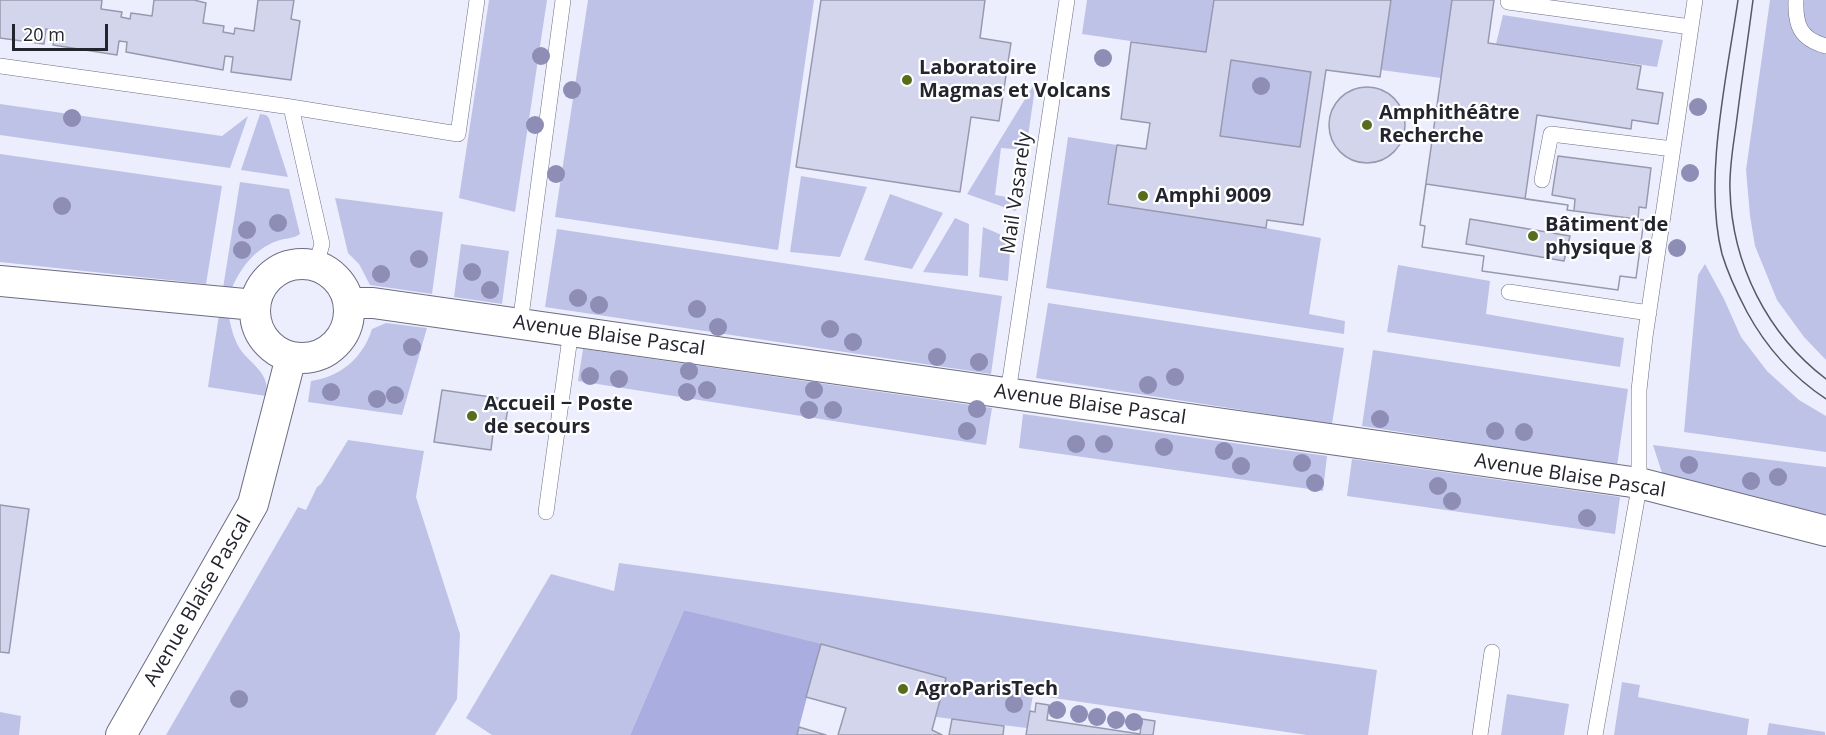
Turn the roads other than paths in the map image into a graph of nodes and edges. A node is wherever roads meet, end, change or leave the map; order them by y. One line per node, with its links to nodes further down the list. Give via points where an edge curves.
1 (477, 0): 10 (lane, via 458,134)
2 (563, 0): 19 (lane)
3 (1067, 0): 22 (lane, Mail Vasarely)
4 (1695, 0): 7 (lane)
5 (1796, 0): 8 (lane, via 1798,27 1804,35)
6 (1508, 2): 7 (lane)
7 (1691, 27): 11 (lane)
8 (1826, 46)
9 (0, 66): 10 (lane)
10 (291, 107): 13 (lane, via 322,244)
11 (1673, 149): 12 (lane, via 1551,134); 18 (lane)
12 (1542, 180)
13 (316, 265): 16 (street, via 334,276); 17 (street, via 291,264 277,271 265,281)
14 (0, 281): 17 (street)
15 (1509, 292): 18 (lane)
16 (349, 303): 19 (street, Avenue Blaise Pascal); 21 (street, via 345,331 337,343 312,357)
17 (255, 305): 21 (street, via 262,336)
18 (1648, 313): 23 (lane, via 1639,390)
19 (520, 324): 20 (street, Avenue Blaise Pascal)
20 (571, 330): 22 (street, Avenue Blaise Pascal); 24 (lane)
21 (291, 357): 27 (street, Avenue Blaise Pascal, via 254,504)
22 (1008, 393): 23 (street, Avenue Blaise Pascal)
23 (1639, 483): 25 (street, Avenue Blaise Pascal); 29 (lane)
24 (546, 512)
25 (1826, 531)
26 (1492, 652): 28 (lane)
27 (121, 735)
28 (1480, 735)
29 (1595, 735)

